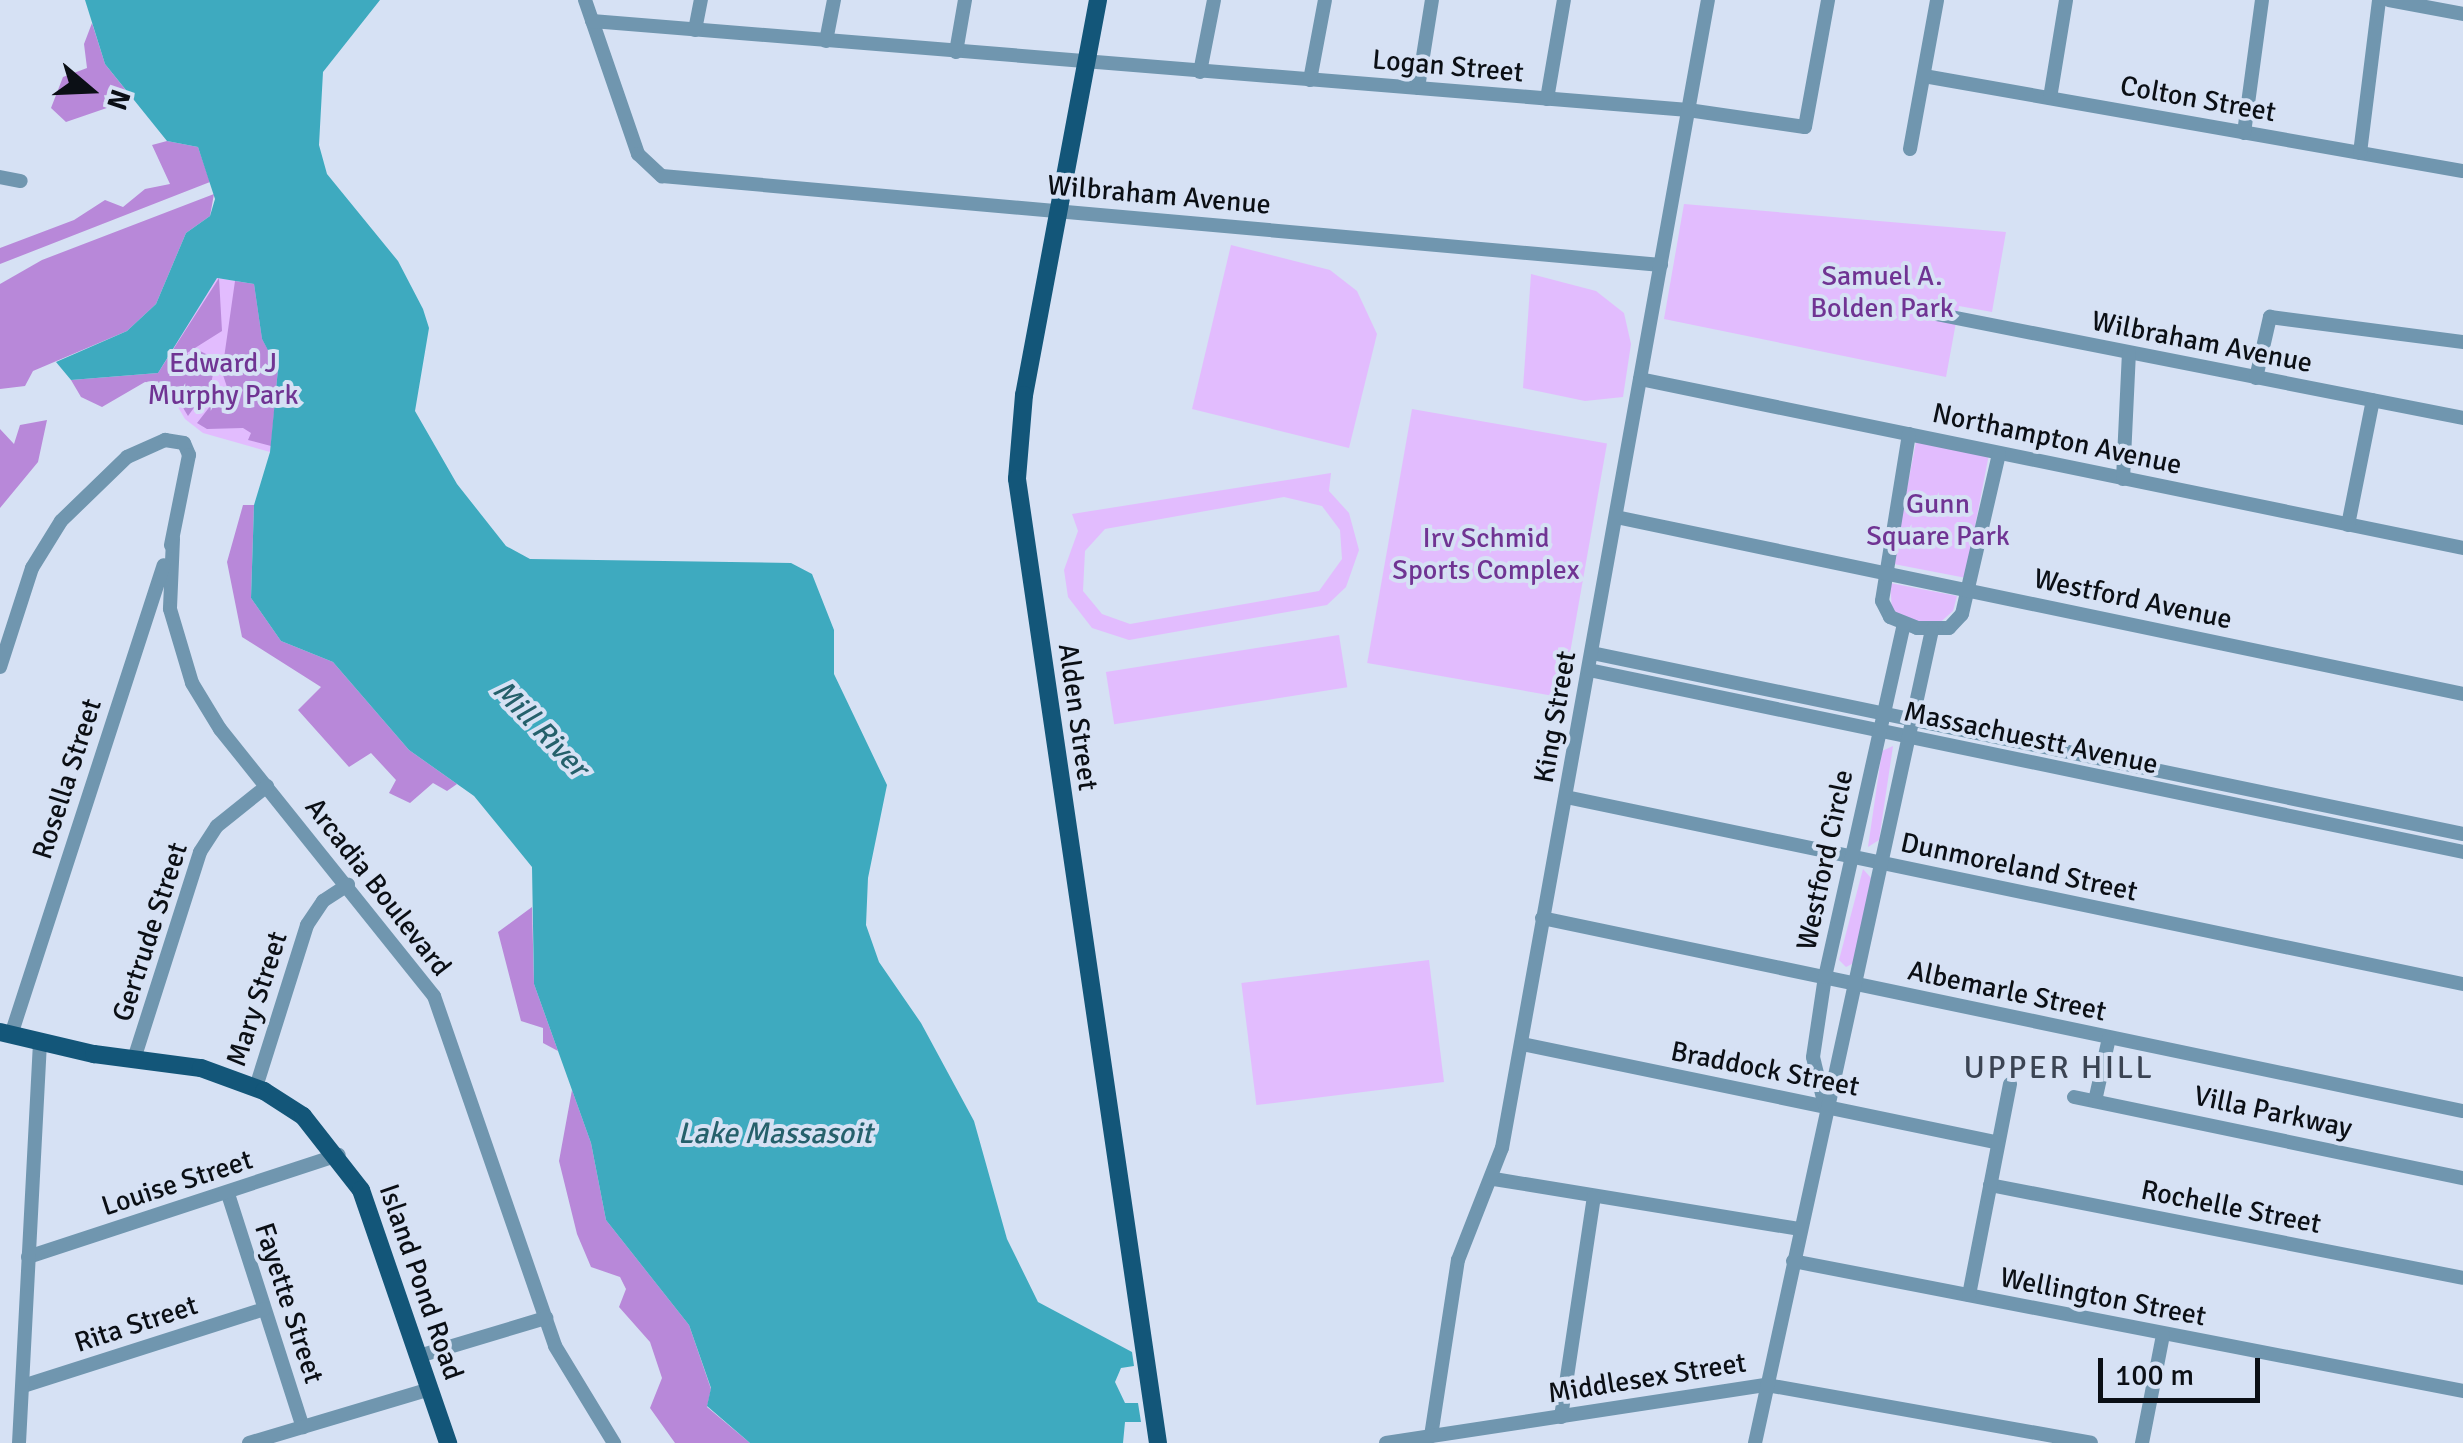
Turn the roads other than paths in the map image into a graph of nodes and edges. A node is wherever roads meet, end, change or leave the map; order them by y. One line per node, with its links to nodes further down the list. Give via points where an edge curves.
1 (585, 0): 18 (street)
2 (701, 0): 19 (street)
3 (834, 0): 20 (street)
4 (965, 0): 21 (street)
5 (1098, 0): 22 (main road, Alden Street)
6 (1214, 0): 23 (street)
7 (1324, 0): 25 (street)
8 (1432, 0): 26 (street)
9 (1564, 0): 27 (street)
10 (1708, 0): 29 (street, King Street)
11 (1828, 0): 29 (street, Logan Street, via 1805,127)
12 (1937, 0): 24 (street)
13 (2066, 0): 28 (street)
14 (2262, 0): 30 (street)
15 (2379, 0): 32 (street)
16 (2390, 0): 17 (street)
17 (2463, 14)
18 (592, 21): 19 (street, Logan Street); 36 (street, Wilbraham Avenue, via 634,143 654,172)
19 (695, 30): 20 (street, Logan Street)
20 (826, 41): 21 (street, Logan Street)
21 (956, 52): 22 (street, Logan Street)
22 (1087, 62): 23 (street, Logan Street); 36 (main road, Alden Street)
23 (1200, 72): 25 (street, Logan Street)
24 (1924, 76): 28 (street, Colton Street); 31 (street)
25 (1310, 80): 26 (street, Logan Street)
26 (1418, 88): 27 (street, Logan Street)
27 (1547, 98): 29 (street, Logan Street)
28 (2050, 98): 30 (street, Colton Street)
29 (1688, 110): 37 (street, King Street)
30 (2244, 133): 32 (street, Colton Street)
31 (1910, 149)
32 (2360, 153): 33 (street, Colton Street)
33 (2463, 171)
34 (0, 177): 35 (street)
35 (22, 181)
36 (1058, 212): 37 (street, Wilbraham Avenue); 119 (main road, Alden Street, via 1022,405 1020,508)
37 (1661, 265): 42 (street, King Street)
38 (1931, 312): 40 (street, Wilbraham Avenue)
39 (2463, 342): 41 (street, via 2270,318)
40 (2129, 353): 41 (street, Wilbraham Avenue); 47 (street)
41 (2256, 378): 43 (street, Wilbraham Avenue)
42 (1640, 379): 45 (street, Northampton Avenue); 48 (street, King Street)
43 (2372, 400): 44 (street, Wilbraham Avenue); 49 (street)
44 (2463, 418)
45 (1909, 434): 46 (street, Northampton Avenue); 52 (street)
46 (2000, 454): 47 (street, Northampton Avenue); 53 (street)
47 (2123, 479): 49 (street, Northampton Avenue)
48 (1616, 516): 52 (street, Westford Avenue); 56 (street, King Street)
49 (2348, 524): 51 (street, Northampton Avenue)
50 (173, 538): 57 (street, via 190,455 184,443 164,440 126,457 61,521 32,568); 67 (street, Arcadia Boulevard, via 169,596 182,660 212,718); 81 (street, Rosella Street)
51 (2463, 548)
52 (1884, 573): 53 (street, Westford Avenue); 54 (street, via 1884,610)
53 (1970, 591): 55 (street, via 1956,622); 60 (street, Westford Avenue)
54 (1904, 625): 55 (street); 62 (street, Westford Circle)
55 (1932, 630): 63 (street, Westford Circle)
56 (1592, 653): 58 (street, King Street); 59 (street)
57 (0, 667)
58 (1589, 670): 61 (street, Massachuestt Avenue); 69 (street, King Street)
59 (1748, 686): 61 (street); 62 (street)
60 (2463, 694)
61 (1744, 703): 64 (street, Massachuestt Avenue)
62 (1882, 713): 63 (street); 64 (street, Westford Circle)
63 (1911, 719): 65 (street, Westford Circle); 66 (street)
64 (1878, 732): 65 (street, Massachuestt Avenue); 74 (street, Westford Circle)
65 (1907, 738): 68 (street, Massachuestt Avenue); 75 (street, Westford Circle)
66 (2156, 770): 68 (street); 70 (street)
67 (267, 786): 76 (street, Arcadia Boulevard); 85 (street, Gertrude Street, via 204,845)
68 (2152, 788): 72 (street, Massachuestt Avenue)
69 (1566, 797): 74 (street, Dunmoreland Street); 77 (street, King Street)
70 (2390, 818): 71 (street); 72 (street)
71 (2463, 834)
72 (2386, 836): 73 (street, Massachuestt Avenue)
73 (2463, 852)
74 (1851, 858): 75 (street, Dunmoreland Street); 78 (street, Westford Circle)
75 (1879, 864): 79 (street, Westford Circle); 80 (street, Dunmoreland Street)
76 (348, 886): 87 (street, Mary Street, via 323,901 307,925); 105 (street, Arcadia Boulevard, via 408,959 446,1020)
77 (1542, 918): 78 (street, Albemarle Street); 84 (street, King Street)
78 (1825, 977): 79 (street, Albemarle Street); 90 (street, Westford Circle, via 1812,1057)
79 (1852, 984): 82 (street, Albemarle Street); 90 (street, Westford Circle)
80 (2463, 984)
81 (5, 1034): 83 (main road, Island Pond Road)
82 (2109, 1038): 89 (street); 91 (street, Albemarle Street)
83 (40, 1044): 85 (main road, Island Pond Road); 100 (street)
84 (1522, 1044): 90 (street, Braddock Street); 95 (street, King Street)
85 (134, 1060): 87 (main road, Island Pond Road, via 201,1068)
86 (2010, 1084): 92 (street)
87 (256, 1087): 93 (main road, Island Pond Road, via 304,1116)
88 (2074, 1097): 89 (street, Villa Parkway)
89 (2094, 1101): 94 (street, Villa Parkway)
90 (1826, 1106): 92 (street, Braddock Street); 99 (street, Westford Circle)
91 (2463, 1111)
92 (1998, 1143): 96 (street)
93 (340, 1155): 97 (street, Louise Street); 107 (main road, Island Pond Road, via 361,1190)
94 (2463, 1178)
95 (1494, 1180): 98 (street); 114 (street, King Street, via 1458,1260)
96 (1990, 1185): 102 (street, Rochelle Street); 103 (street)
97 (228, 1194): 100 (street, Louise Street); 104 (street, Fayette Street)
98 (1594, 1196): 99 (street); 112 (street)
99 (1800, 1230): 101 (street, Westford Circle)
100 (28, 1257): 109 (street)
101 (1793, 1260): 103 (street, Wellington Street); 108 (street, Westford Circle)
102 (2463, 1278)
103 (1970, 1296): 106 (street, Wellington Street)
104 (264, 1309): 109 (street, Rita Street); 113 (street, Fayette Street)
105 (546, 1318): 107 (street); 118 (street, Arcadia Boulevard, via 566,1368)
106 (2163, 1335): 111 (street, Wellington Street); 123 (street)
107 (418, 1356): 110 (main road, Island Pond Road)
108 (1767, 1385): 112 (street, Middlesex Street); 121 (street, Westford Circle); 122 (street, Middlesex Street)
109 (23, 1386): 115 (street)
110 (430, 1389): 113 (street); 117 (main road, Island Pond Road)
111 (2463, 1392)
112 (1561, 1417): 114 (street, Middlesex Street)
113 (303, 1427): 116 (street)
114 (1436, 1440): 120 (street, Middlesex Street)
115 (19, 1443)
116 (250, 1443)
117 (448, 1443)
118 (614, 1443)
119 (1158, 1443)
120 (1386, 1443)
121 (1755, 1443)
122 (2091, 1443)
123 (2142, 1443)

